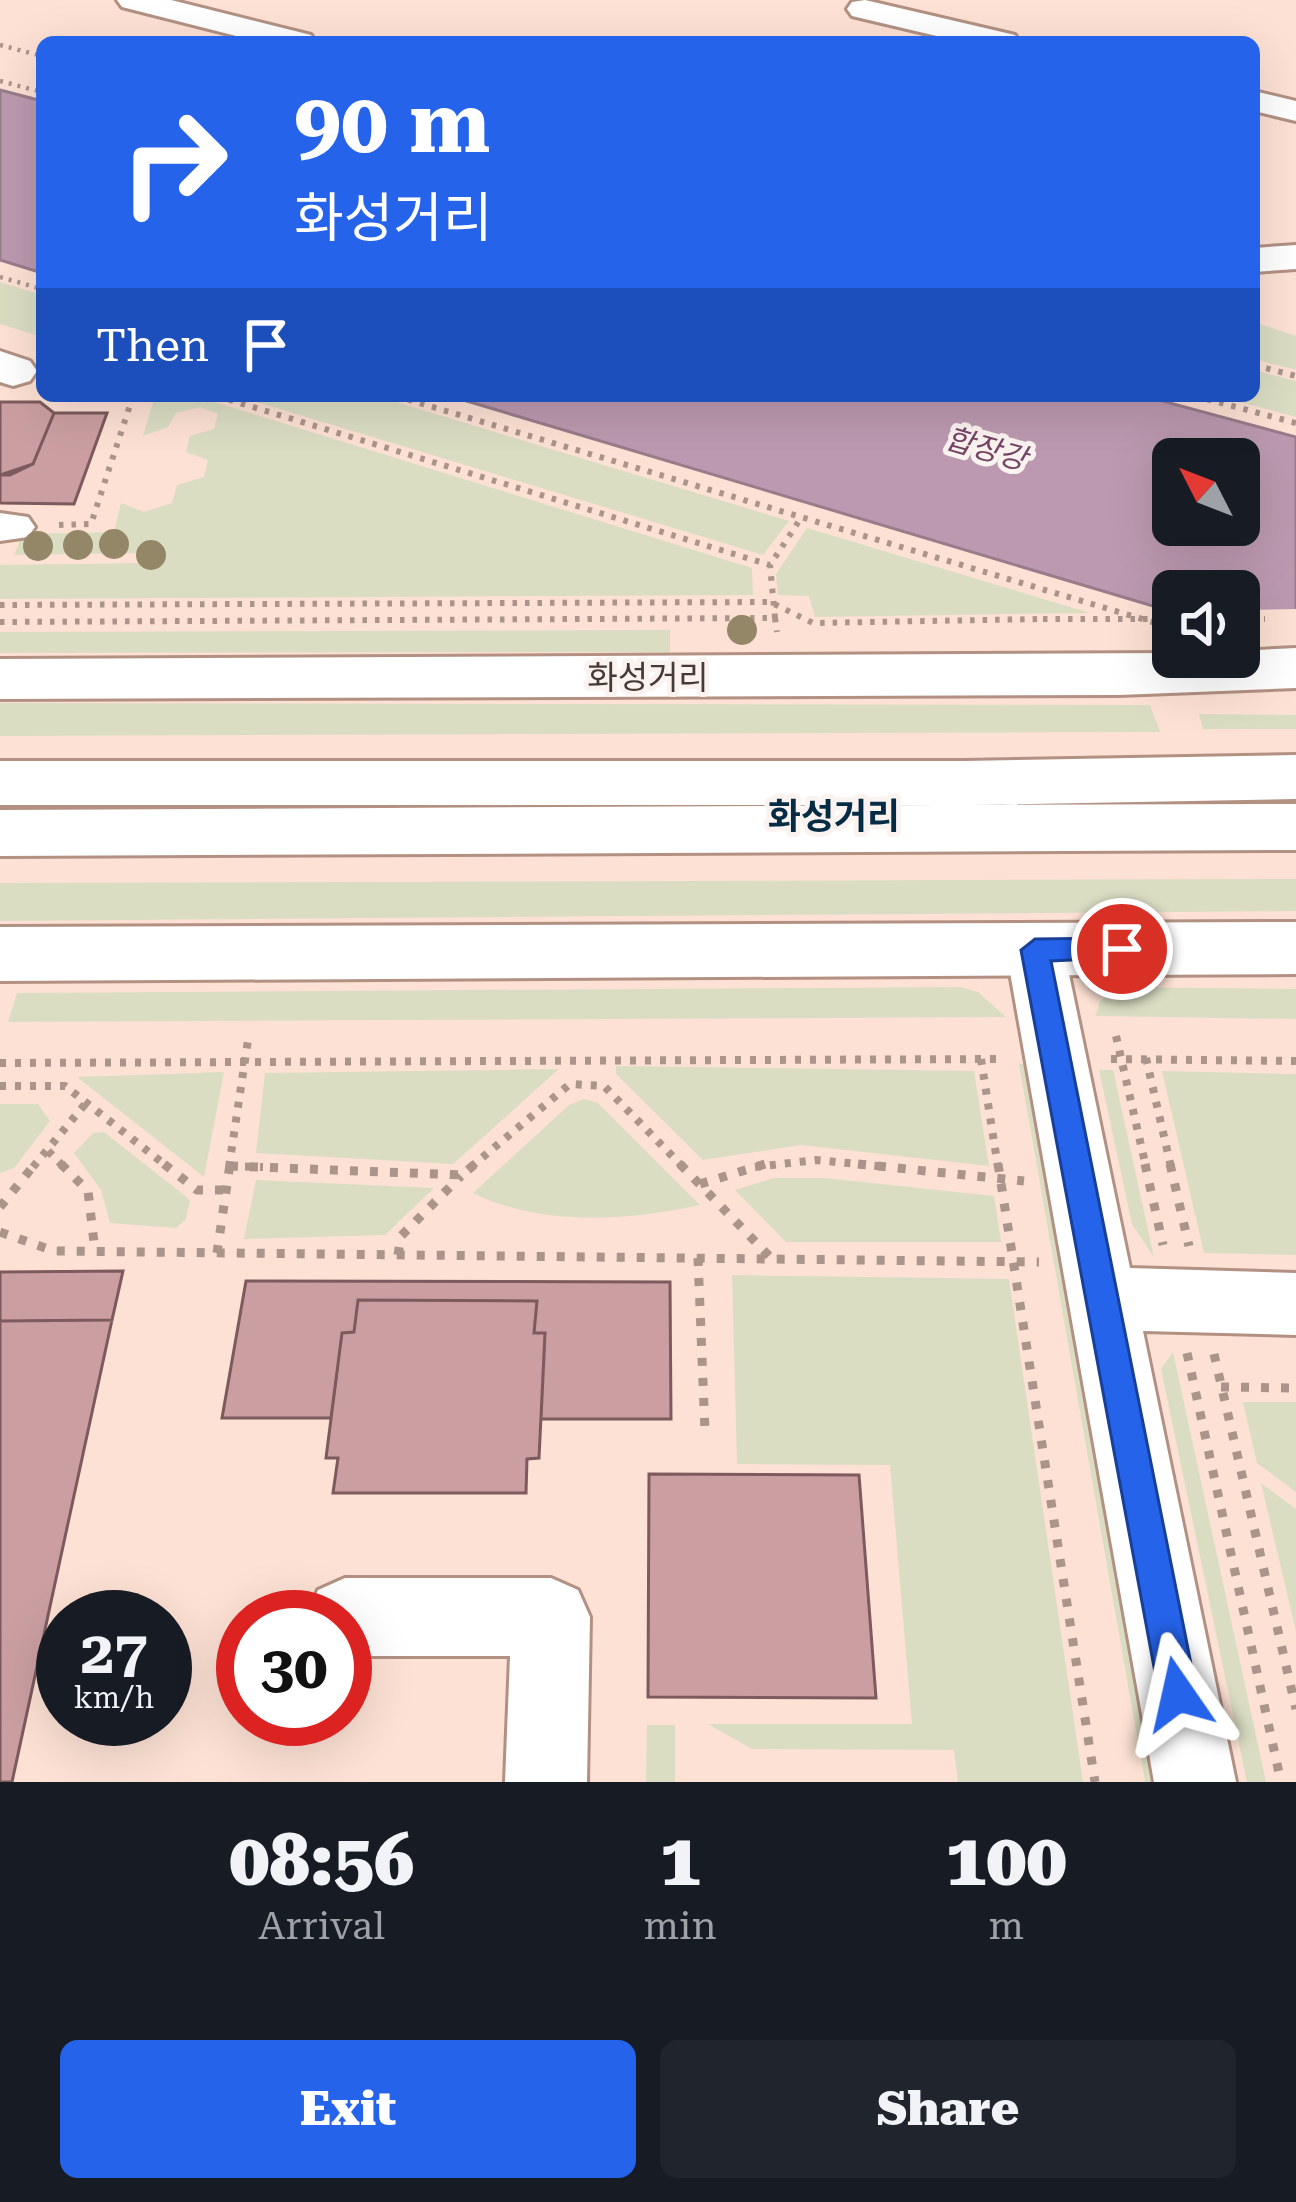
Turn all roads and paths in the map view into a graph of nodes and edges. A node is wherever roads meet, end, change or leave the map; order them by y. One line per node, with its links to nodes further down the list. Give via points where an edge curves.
1 (133, 0): 3 (street)
2 (863, 9): 4 (street)
3 (275, 36)
4 (978, 36)
5 (0, 45): 6 (path)
6 (36, 54)
7 (0, 81): 8 (path)
8 (36, 90)
9 (1260, 102): 10 (street)
10 (1296, 111)
11 (1296, 257): 12 (street)
12 (1260, 260)
13 (0, 277): 14 (path)
14 (36, 288)
15 (1260, 367): 16 (path)
16 (1296, 376)
17 (131, 402): 23 (path, via 91,524)
18 (237, 402): 24 (path)
19 (416, 402): 22 (path)
20 (1217, 402): 21 (path)
21 (1296, 423)
22 (801, 518): 24 (path); 28 (path)
23 (6, 527)
24 (770, 565): 25 (path)
25 (770, 602): 26 (path); 27 (path); 30 (path, bridge, via 813,623)
26 (0, 605)
27 (775, 618): 29 (path); 34 (path)
28 (1152, 618)
29 (0, 622)
30 (1152, 623)
31 (1048, 629): 32 (path)
32 (966, 632)
33 (942, 633): 35 (path)
34 (778, 634)
35 (801, 634)
36 (1296, 668): 37 (main road, 화성거리)
37 (0, 679)
38 (1296, 777): 39 (main road)
39 (0, 783)
40 (1296, 826): 41 (main road)
41 (0, 833)
42 (1296, 948): 43 (main road)
43 (1035, 950): 44 (main road); 46 (street)
44 (0, 954)
45 (248, 1040): 50 (path)
46 (1097, 1051): 47 (path); 48 (path); 70 (street); 71 (path)
47 (1145, 1058): 49 (path); 71 (path)
48 (981, 1059): 50 (path); 57 (path)
49 (1296, 1060)
50 (245, 1062): 51 (path); 55 (path)
51 (0, 1063)
52 (0, 1086): 53 (path, via 65,1086)
53 (86, 1103): 54 (path); 60 (path, via 197,1190)
54 (48, 1151): 61 (path); 63 (path, via 88,1191)
55 (230, 1166): 56 (path); 60 (path)
56 (462, 1175): 59 (path, via 570,1084 604,1086); 65 (path, via 400,1236)
57 (1000, 1179): 58 (path); 59 (path, via 816,1160 766,1164); 68 (path)
58 (1025, 1181)
59 (700, 1184): 67 (path)
60 (227, 1190): 64 (path)
61 (0, 1207)
62 (0, 1232): 63 (path, via 54,1251)
63 (95, 1251): 64 (path)
64 (217, 1252): 65 (path)
65 (398, 1255): 66 (path)
66 (698, 1258): 67 (path); 75 (path)
67 (772, 1259): 68 (path)
68 (1013, 1262): 69 (path); 79 (path)
69 (1039, 1262)
70 (1101, 1298): 71 (street); 80 (street)
71 (1189, 1300): 72 (street); 73 (path); 81 (path)
72 (1296, 1304)
73 (1221, 1387): 74 (path); 77 (path)
74 (1296, 1388)
75 (704, 1432)
76 (372, 1618): 78 (street, via 551,1617)
77 (1296, 1709)
78 (546, 1782)
79 (1095, 1782)
80 (1195, 1782)
81 (1281, 1782)

